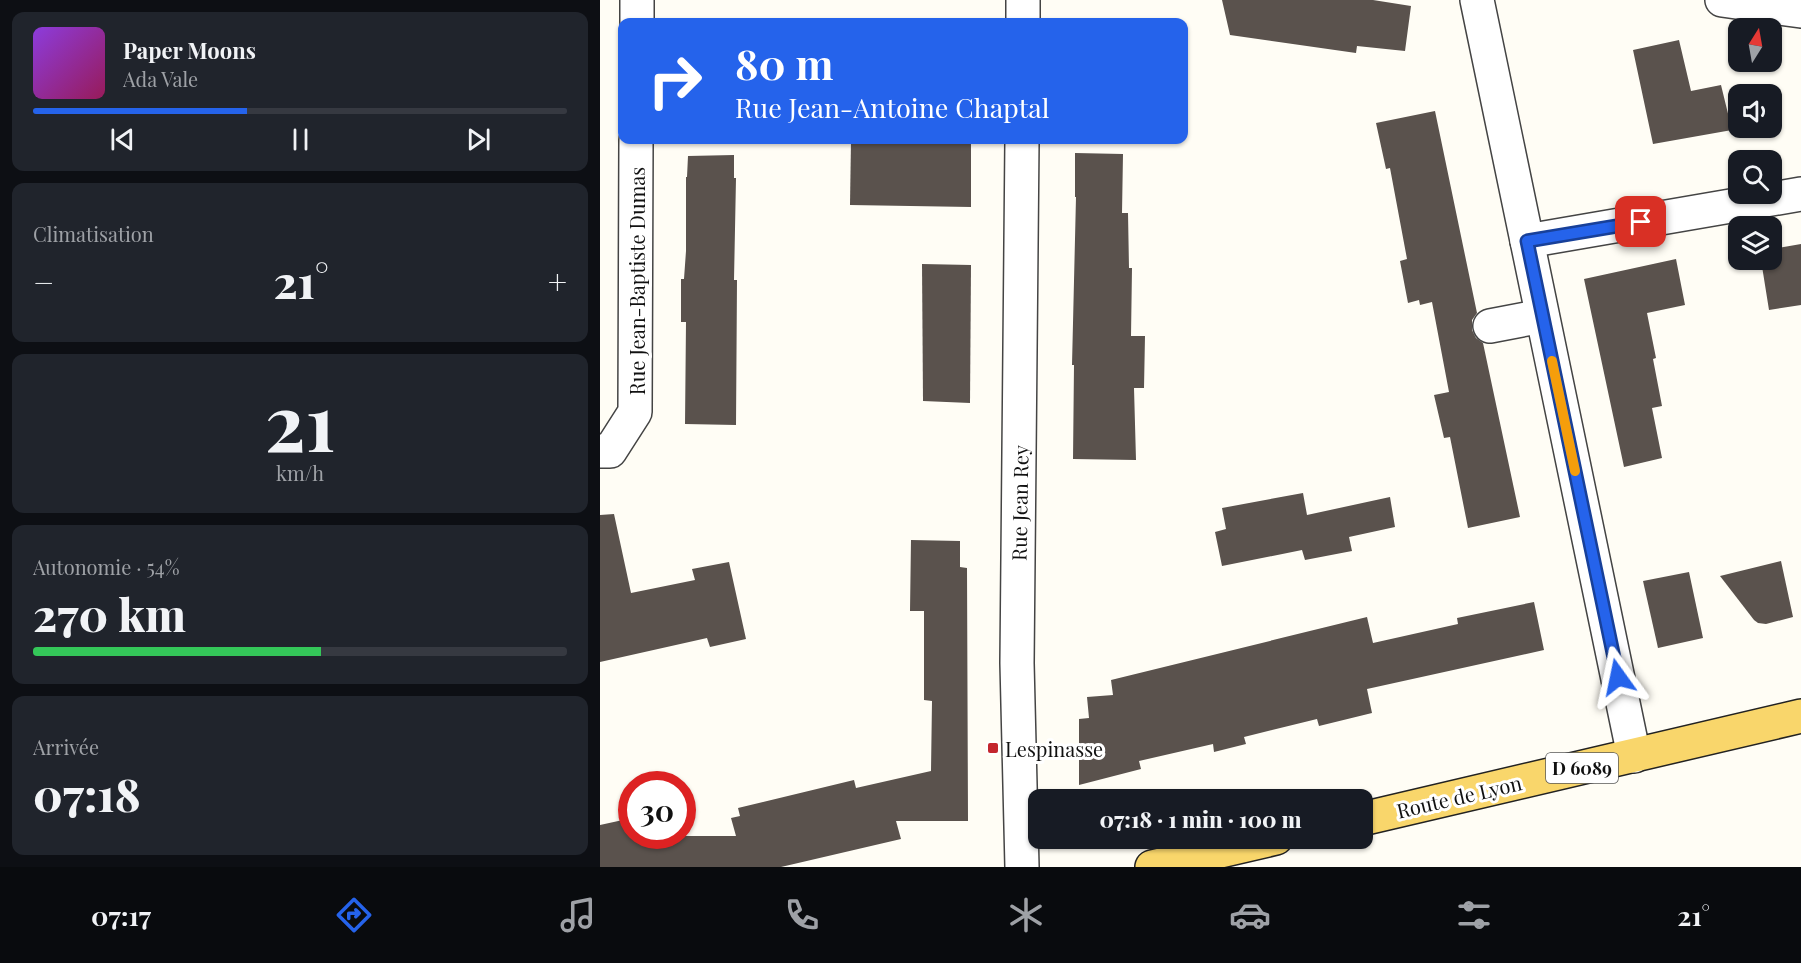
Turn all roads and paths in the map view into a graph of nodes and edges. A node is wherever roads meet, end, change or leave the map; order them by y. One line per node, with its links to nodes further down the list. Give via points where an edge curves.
1 (637, 0): 6 (street)
2 (1023, 0): 7 (street)
3 (1477, 0): 11 (street)
4 (1722, 0): 5 (street)
5 (1801, 12)
6 (637, 18)
7 (1023, 18)
8 (636, 144): 14 (street, Rue Jean-Baptiste Dumas, via 635,412)
9 (1022, 144): 19 (street, Rue Jean Rey, via 1017,663)
10 (1801, 194): 11 (street)
11 (1527, 241): 12 (street)
12 (1542, 316): 13 (street); 16 (street)
13 (1490, 326)
14 (605, 451)
15 (1801, 716): 16 (main road, Route de Lyon / D 6089)
16 (1634, 756): 17 (main road, Route de Lyon / D 6089)
17 (1373, 816)
18 (1229, 849): 20 (main road)
19 (1022, 867)
20 (1152, 867)

